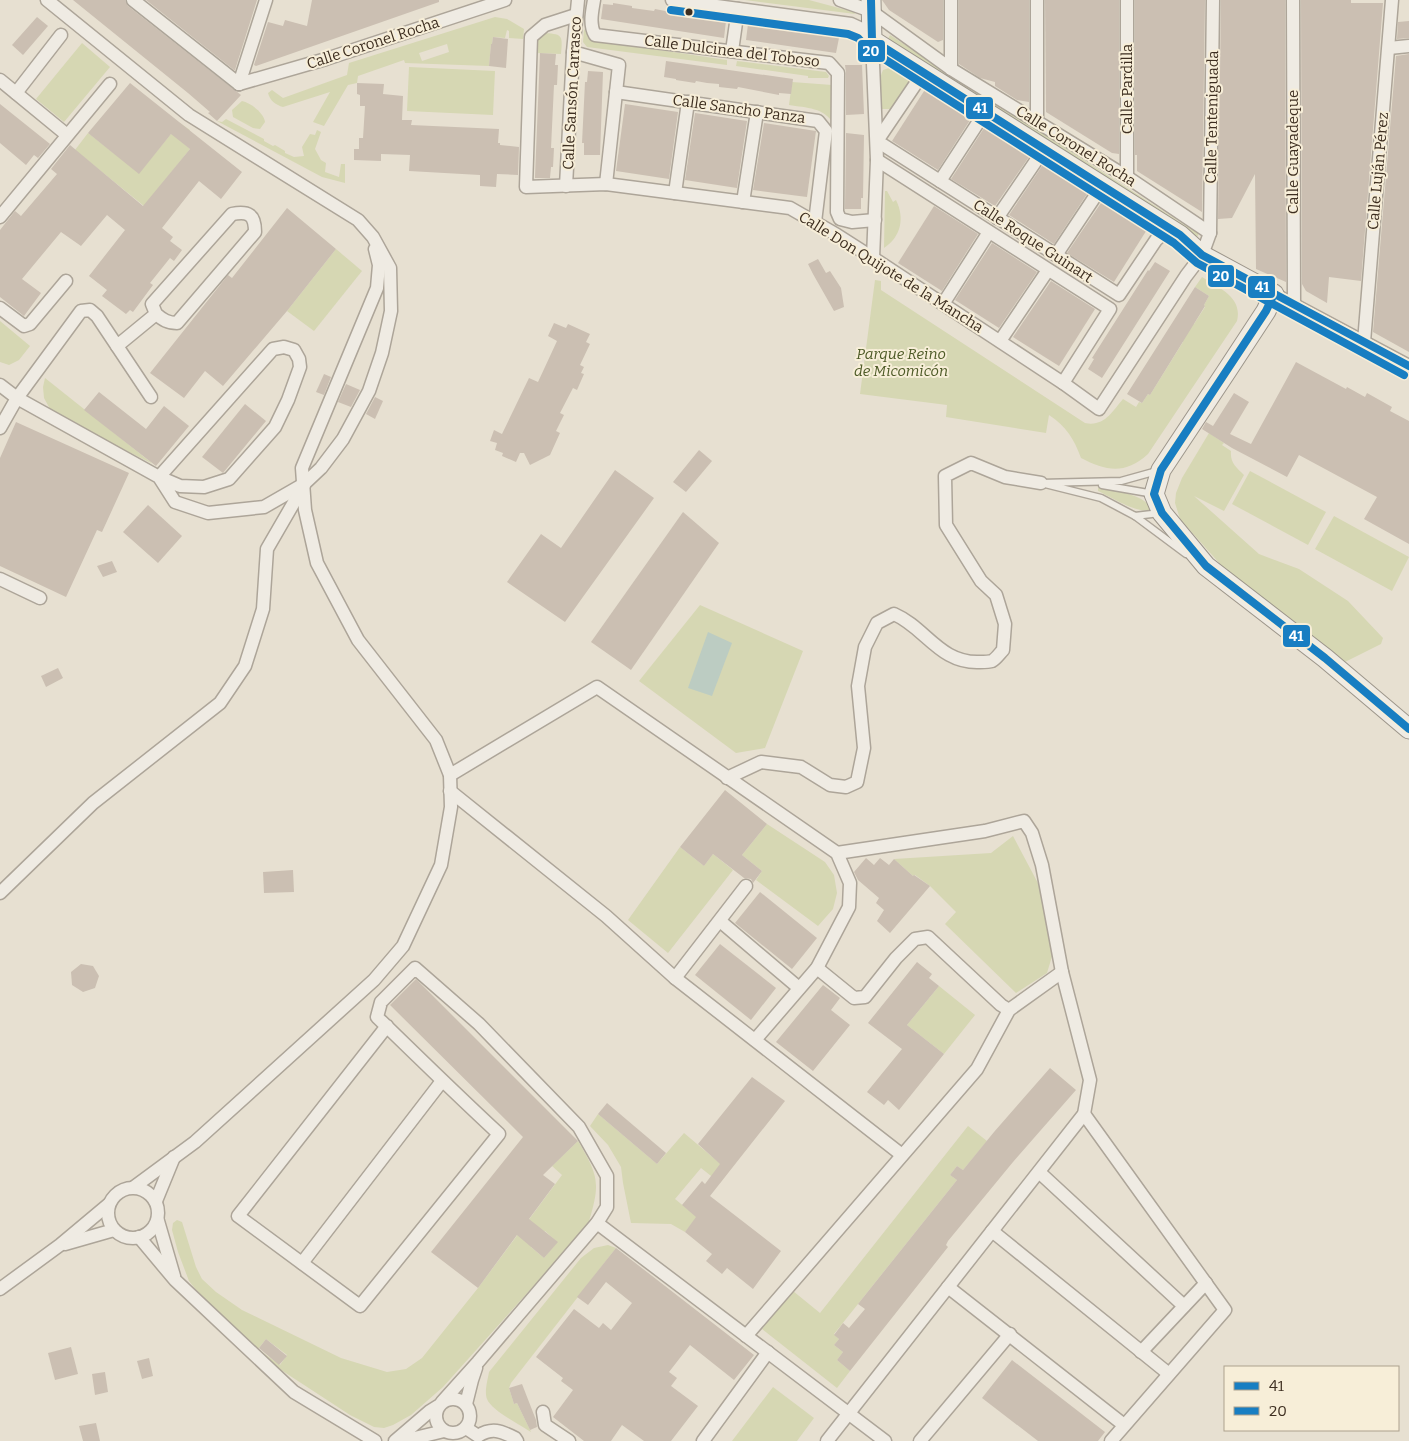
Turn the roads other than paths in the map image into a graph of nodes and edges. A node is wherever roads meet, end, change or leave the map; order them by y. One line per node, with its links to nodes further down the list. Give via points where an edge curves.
1 (47, 0): 53 (street, via 189,115 358,220)
2 (133, 0): 28 (street)
3 (266, 0): 28 (street)
4 (505, 0): 28 (street, Calle Coronel Rocha)
5 (578, 0): 17 (street, Calle Sansón Carrasco)
6 (594, 0): 22 (street, Calle Dulcinea del Toboso, via 591,16 595,34)
7 (672, 0): 16 (street)
8 (840, 0): 15 (street, Calle Coronel Rocha)
9 (950, 0): 24 (street)
10 (1038, 0): 34 (street)
11 (1128, 0): 39 (street, Calle Pardilla)
12 (1213, 0): 52 (street, Calle Tenteniguada)
13 (1293, 0): 61 (street, Calle Guayadeque)
14 (1392, 0): 21 (street, Calle Luján Pérez)
15 (871, 5): 19 (street); 24 (street, Calle Coronel Rocha)
16 (738, 9): 19 (street, via 851,24 864,30); 22 (street)
17 (576, 15): 23 (street, Calle Sansón Carrasco); 42 (street, Calle Don Quijote de la Mancha, via 545,25 532,37 526,187)
18 (61, 35): 30 (street)
19 (872, 40): 25 (street); 36 (street)
20 (1409, 46): 21 (street)
21 (1388, 48): 65 (street, Calle Luján Pérez)
22 (732, 51): 48 (street, Calle Dulcinea del Toboso, via 830,63 838,73 837,212 840,219 852,222)
23 (573, 52): 29 (street, via 619,65); 42 (street, Calle Sansón Carrasco)
24 (951, 69): 34 (street, Calle Coronel Rocha)
25 (923, 73): 33 (street); 36 (street)
26 (0, 80): 30 (street)
27 (110, 84): 35 (street)
28 (239, 84)
29 (616, 92): 31 (street, Calle Sancho Panza); 41 (street)
30 (16, 93): 35 (street)
31 (688, 102): 32 (street, Calle Sancho Panza); 44 (street)
32 (756, 112): 45 (street); 49 (street, Calle Sancho Panza, via 818,121 826,131)
33 (985, 112): 37 (street); 40 (street)
34 (1037, 121): 39 (street, Calle Coronel Rocha)
35 (67, 135): 46 (street)
36 (876, 141): 38 (street); 40 (street, Calle Roque Guinart)
37 (1044, 149): 43 (street); 47 (street)
38 (877, 160): 48 (street); 51 (street)
39 (1127, 177): 52 (street, Calle Coronel Rocha)
40 (940, 181): 47 (street, Calle Roque Guinart)
41 (606, 184): 42 (street, Calle Don Quijote de la Mancha); 44 (street, Calle Don Quijote de la Mancha)
42 (566, 186)
43 (1102, 186): 50 (street); 54 (street)
44 (675, 193): 45 (street, Calle Don Quijote de la Mancha)
45 (743, 202): 49 (street, Calle Don Quijote de la Mancha, via 790,208)
46 (0, 217)
47 (997, 218): 54 (street, Calle Roque Guinart)
48 (874, 220): 56 (street)
49 (814, 222): 56 (street, Calle Don Quijote de la Mancha)
50 (1169, 228): 54 (street, Calle Roque Guinart, via 1156,240 1119,295); 55 (street)
51 (989, 232): 57 (street); 60 (street)
52 (1210, 233): 55 (street, Calle Tenteniguada)
53 (373, 237): 78 (street, via 379,265 377,288 302,468); 78 (street, via 390,268 391,311 382,353 369,391 344,439)
54 (1056, 255)
55 (1202, 255): 59 (street); 68 (street, Calle Don Quijote de la Mancha, via 1099,409)
56 (873, 258): 60 (street, Calle Don Quijote de la Mancha)
57 (1048, 270): 64 (street); 68 (street, via 1110,309)
58 (66, 282): 62 (street, via 30,324 24,326)
59 (1274, 294): 61 (street); 74 (street)
60 (942, 304): 64 (street, Calle Don Quijote de la Mancha)
61 (1294, 304): 65 (street)
62 (0, 308)
63 (156, 314): 63 (street, via 152,304 232,214 243,212 249,215 255,223 254,232 177,323 162,320); 66 (street)
64 (1000, 341): 68 (street, Calle Don Quijote de la Mancha)
65 (1364, 342): 67 (street)
66 (117, 346): 70 (street); 71 (street, via 97,316 90,310 81,311)
67 (1409, 366)
68 (1063, 383)
69 (0, 385): 71 (street)
70 (151, 397)
71 (17, 398): 72 (street); 75 (street)
72 (3, 419): 73 (street)
73 (0, 428)
74 (1161, 470): 76 (lane, via 1121,481); 79 (street)
75 (159, 477): 75 (street, via 273,349 284,347 294,350 300,367 275,427 229,479 204,487 180,486); 78 (street, via 175,502 208,513 264,507)
76 (1088, 482): 77 (lane); 79 (lane)
77 (1041, 483): 81 (lane, via 1101,498); 87 (street, via 1005,477 971,464 946,476 946,525 981,581 996,596 1005,624 1003,650 992,661 958,659 938,648 905,619 894,614 877,623 866,647 858,686 864,748 857,782 846,787 830,785 801,767 762,762)
78 (304, 484): 86 (street, via 305,510 317,563 358,640 436,740); 91 (street, via 267,549 263,609 244,666 220,704 93,803)
79 (1154, 494): 80 (street)
80 (1162, 513): 81 (lane); 82 (street)
81 (1135, 516): 82 (lane)
82 (1206, 566): 85 (street, via 1325,658)
83 (0, 579): 84 (street)
84 (40, 598)
85 (1409, 729)
86 (450, 775): 87 (street, via 597,687); 88 (street)
87 (727, 778): 89 (street)
88 (450, 791): 95 (street, via 606,916); 103 (street, via 451,807 441,865 403,946 374,980 195,1142)
89 (837, 853): 93 (street, via 850,883 849,907); 94 (street, via 1024,821 1032,833 1042,865)
90 (746, 886): 92 (street)
91 (0, 893)
92 (720, 921): 95 (street); 96 (street)
93 (817, 968): 96 (street); 97 (street, via 854,998 865,998 915,939 928,937)
94 (1062, 972): 97 (street); 101 (street, via 1090,1080)
95 (675, 978): 99 (street)
96 (799, 988): 99 (street)
97 (1008, 1010): 102 (street, via 977,1069)
98 (387, 1026): 100 (street); 109 (street, via 377,1017 381,1002 415,968 479,1024 579,1128 607,1176 607,1208); 114 (street, via 238,1216)
99 (755, 1040): 102 (street)
100 (442, 1081): 114 (street); 114 (street, via 499,1134 360,1306)
101 (1084, 1114): 104 (street); 116 (street)
102 (902, 1155): 121 (street)
103 (174, 1157): 105 (street); 106 (street)
104 (1038, 1172): 111 (street); 119 (street)
105 (134, 1187): 106 (street, via 147,1191); 107 (street, via 118,1192)
106 (156, 1201): 108 (street)
107 (109, 1204): 110 (street, via 108,1218); 113 (street)
108 (158, 1221): 112 (street, via 147,1234); 115 (street)
109 (597, 1223): 121 (street); 124 (street)
110 (114, 1230): 112 (street, via 126,1237); 113 (street)
111 (992, 1231): 117 (street); 123 (street)
112 (139, 1237): 115 (street)
113 (60, 1245): 118 (street)
114 (302, 1263)
115 (175, 1280): 133 (street, via 294,1392)
116 (1206, 1283): 119 (street); 125 (street, via 1225,1310)
117 (948, 1287): 120 (street); 129 (street)
118 (0, 1289)
119 (1184, 1306): 123 (street)
120 (1010, 1334): 130 (street); 141 (street)
121 (746, 1336): 122 (street)
122 (768, 1352): 129 (street); 138 (street)
123 (1142, 1352): 125 (street)
124 (478, 1362): 126 (street); 127 (street)
125 (1169, 1374): 130 (street)
126 (440, 1404): 127 (street, via 446,1399 457,1398); 132 (street, via 436,1412 437,1422); 134 (street)
127 (466, 1404): 131 (street, via 471,1418)
128 (543, 1412): 137 (street, via 545,1425)
129 (849, 1414): 139 (street); 140 (street)
130 (1124, 1425): 142 (street)
131 (466, 1428): 132 (street, via 456,1433); 136 (street, via 478,1436 497,1430)
132 (444, 1431): 135 (street)
133 (375, 1441)
134 (395, 1441)
135 (402, 1441)
136 (517, 1441)
137 (568, 1441)
138 (702, 1441)
139 (827, 1441)
140 (885, 1441)
141 (920, 1441)
142 (1111, 1441)

